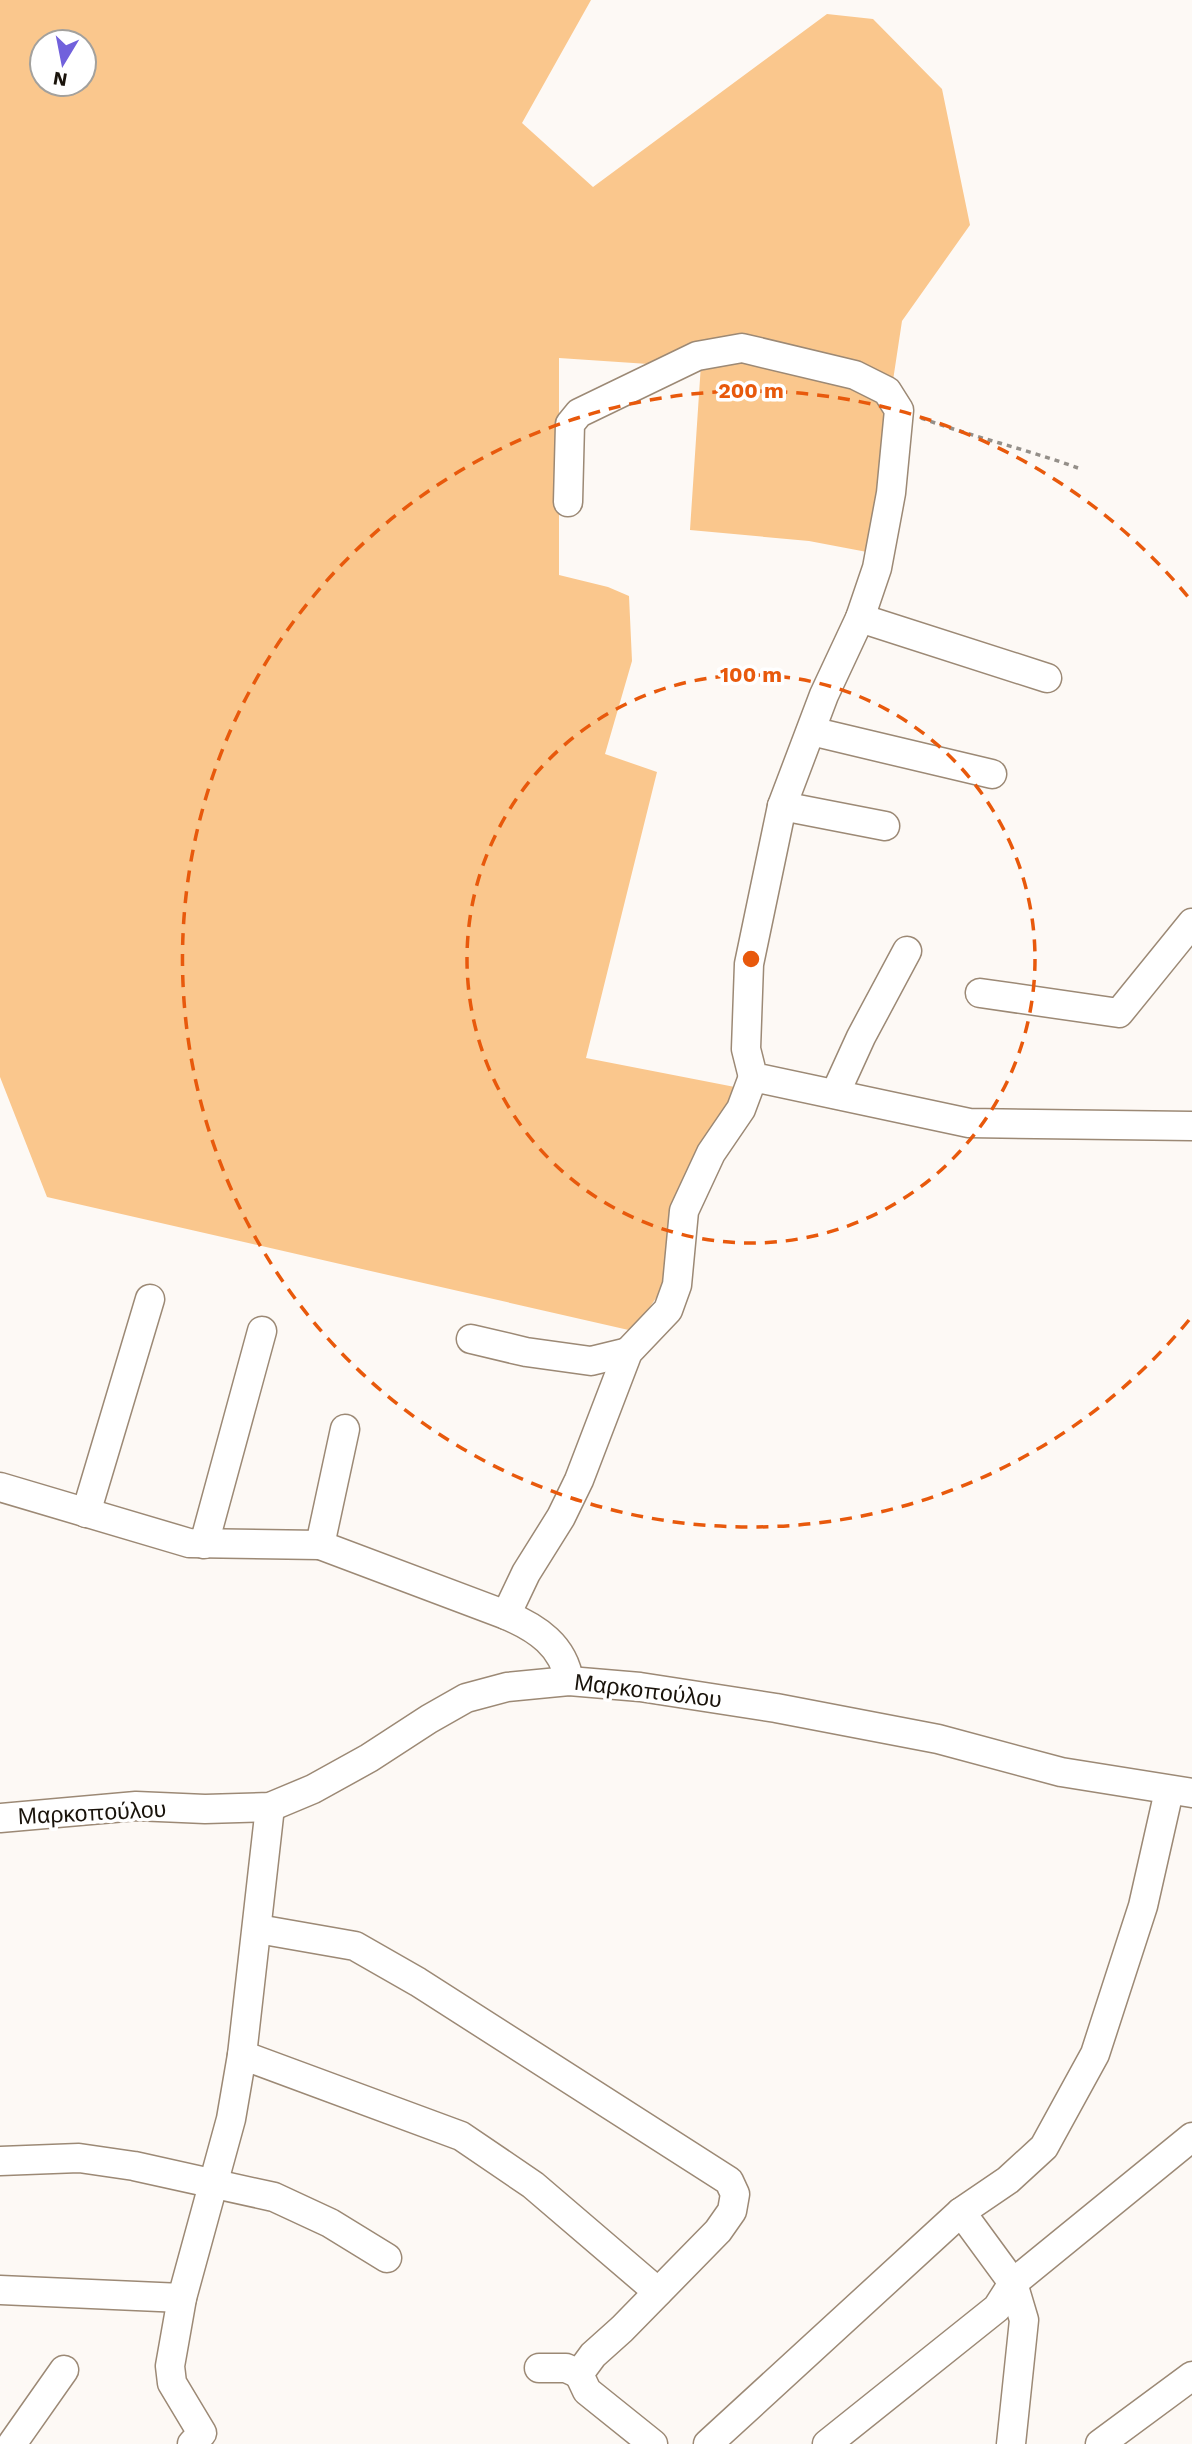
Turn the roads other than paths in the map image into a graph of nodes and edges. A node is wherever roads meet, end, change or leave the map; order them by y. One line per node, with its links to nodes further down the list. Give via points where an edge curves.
1 (568, 502): 2 (street, via 570,424 579,413 698,356 741,348 855,375 887,391 899,410 884,537)
2 (860, 618): 3 (street); 4 (street)
3 (1047, 678)
4 (811, 731): 5 (street); 6 (street)
5 (992, 775)
6 (782, 806): 7 (street); 11 (street, via 749,964 746,1049)
7 (885, 826)
8 (1192, 923): 10 (street, via 1119,1013)
9 (907, 951): 12 (street)
10 (979, 993)
11 (753, 1077): 12 (street); 17 (street, via 741,1109 711,1153 684,1211 677,1285 668,1310)
12 (835, 1094): 13 (street, via 970,1122)
13 (1192, 1126)
14 (150, 1299): 20 (street)
15 (262, 1331): 21 (street)
16 (471, 1339): 17 (street, via 591,1360)
17 (628, 1352): 23 (street, via 579,1480)
18 (345, 1429): 22 (street)
19 (0, 1488): 20 (street)
20 (86, 1513): 21 (street)
21 (204, 1544): 22 (street)
22 (320, 1545): 23 (street)
23 (506, 1615): 24 (street, via 554,1644 567,1666)
24 (569, 1681): 25 (street, Μαρκοπούλου, via 776,1708 938,1739 1061,1772); 26 (street, Μαρκοπούλου, via 507,1687 466,1698 369,1758)
25 (1180, 1792): 33 (street, via 1095,2054 1044,2147 1008,2180)
26 (270, 1807): 27 (street, Μαρκοπούλου, via 136,1806); 28 (street)
27 (0, 1818)
28 (258, 1928): 29 (street); 37 (street, via 355,1946 729,2180 734,2194 732,2211)
29 (242, 2055): 32 (street); 37 (street, via 461,2136 533,2185)
30 (1192, 2137): 35 (street)
31 (0, 2161): 32 (street, via 79,2158)
32 (214, 2184): 34 (street, via 274,2197 330,2223); 38 (street)
33 (961, 2212): 35 (street); 46 (street)
34 (387, 2259)
35 (1013, 2283): 47 (street, via 997,2308); 48 (street, via 1024,2320)
36 (0, 2290): 38 (street)
37 (659, 2292): 41 (street)
38 (183, 2298): 43 (street, via 170,2366 172,2383)
39 (540, 2368): 41 (street, via 566,2368)
40 (64, 2370): 44 (street)
41 (579, 2374): 45 (street, via 587,2391)
42 (1192, 2376): 49 (street)
43 (204, 2440)
44 (12, 2444)
45 (653, 2444)
46 (708, 2444)
47 (827, 2444)
48 (1011, 2444)
49 (1100, 2444)

